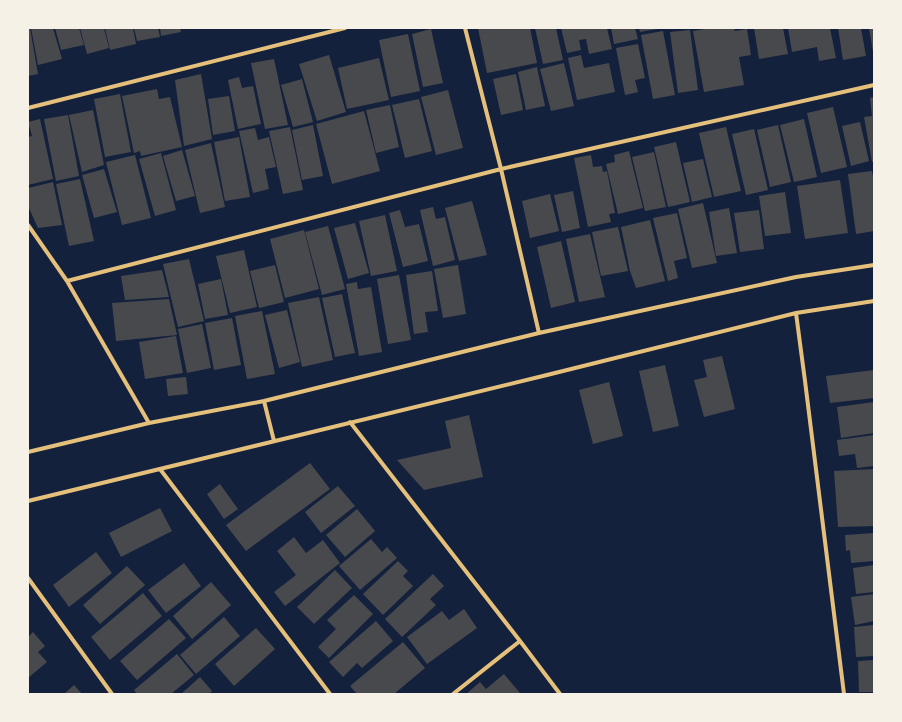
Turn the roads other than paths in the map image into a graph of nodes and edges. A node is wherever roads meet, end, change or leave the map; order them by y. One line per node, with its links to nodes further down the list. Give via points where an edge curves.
1 (345, 28): 4 (street)
2 (465, 28): 5 (street)
3 (874, 85): 5 (street)
4 (28, 108)
5 (501, 169): 8 (street); 11 (street)
6 (28, 224): 8 (street)
7 (874, 264): 11 (street, via 796,277)
8 (68, 281): 14 (street)
9 (874, 301): 10 (street)
10 (796, 313): 13 (street); 25 (street)
11 (539, 333): 12 (street)
12 (264, 401): 14 (street); 15 (street)
13 (350, 422): 15 (street); 20 (street)
14 (149, 423): 16 (street)
15 (274, 441): 17 (street)
16 (28, 452)
17 (160, 469): 18 (street); 22 (street)
18 (28, 501)
19 (28, 578): 21 (street)
20 (520, 641): 23 (street); 24 (street)
21 (112, 694)
22 (330, 694)
23 (453, 694)
24 (560, 694)
25 (844, 694)

